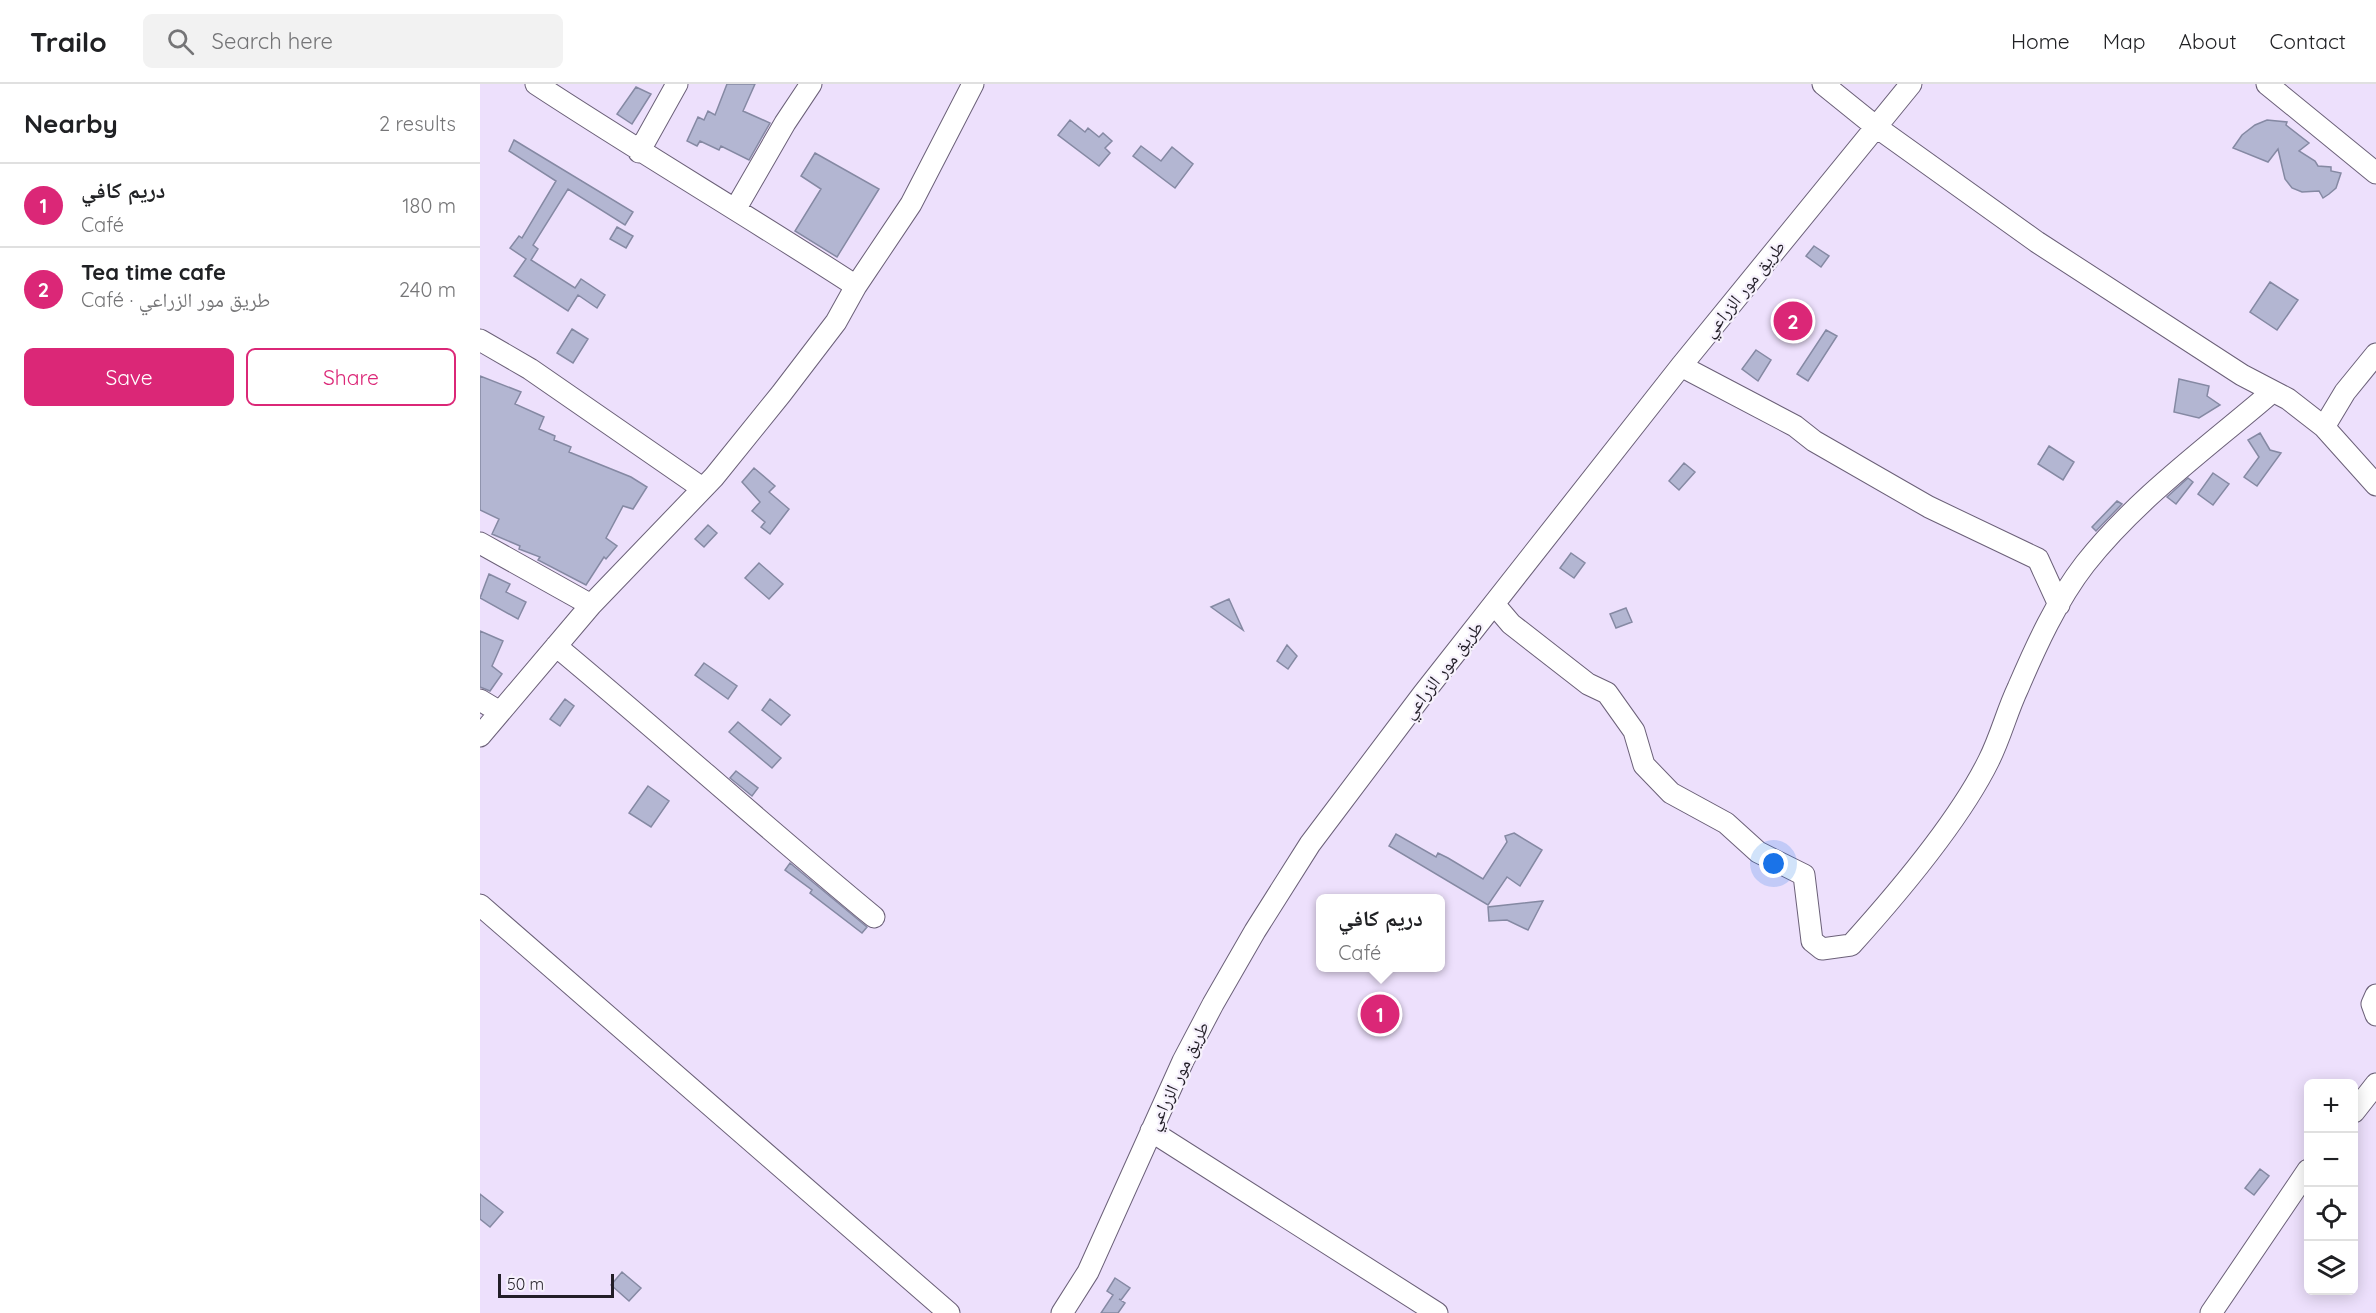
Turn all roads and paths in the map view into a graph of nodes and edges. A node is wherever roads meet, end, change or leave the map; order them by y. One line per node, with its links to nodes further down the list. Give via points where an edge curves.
1 (536, 84): 9 (street)
2 (677, 84): 9 (street)
3 (811, 84): 11 (street)
4 (973, 84): 12 (street, via 911,204)
5 (1823, 84): 8 (street)
6 (1911, 84): 8 (street, طريق مور الزراعي)
7 (2267, 84): 10 (street)
8 (1875, 126): 15 (street, طريق مور الزراعي); 16 (street, via 2037,242)
9 (639, 152): 11 (street)
10 (2376, 173)
11 (736, 208): 12 (street)
12 (856, 286): 19 (street, via 836,322 782,394)
13 (480, 340): 19 (street, via 530,369)
14 (2376, 354): 17 (street, via 2345,392)
15 (1681, 366): 22 (street, طريق مور الزراعي); 23 (street, via 1796,426 1823,446 1929,507 2038,559)
16 (2272, 393): 17 (street, via 2288,399); 23 (street, via 2142,502 2084,565)
17 (2324, 427): 18 (street)
18 (2376, 485)
19 (702, 488): 21 (street)
20 (480, 543): 21 (street)
21 (591, 604): 24 (street)
22 (1494, 604): 23 (street, via 1511,624 1588,684 1607,693 1634,731 1644,765 1671,793 1726,823 1758,852 1803,875 1812,941 1822,950 1851,945 1974,787); 34 (street, طريق مور الزراعي, via 1310,844 1213,1004)
23 (2059, 605)
24 (556, 646): 26 (street); 29 (street)
25 (480, 700): 26 (street)
26 (500, 712): 27 (street)
27 (480, 736)
28 (480, 905): 36 (street)
29 (874, 917)
30 (2376, 995): 31 (street, via 2372,1004)
31 (2376, 1015)
32 (2376, 1084): 33 (street)
33 (2358, 1107)
34 (1151, 1131): 37 (street, طريق مور الزراعي, via 1088,1272); 38 (street)
35 (2304, 1176): 39 (street)
36 (949, 1313)
37 (1062, 1313)
38 (1437, 1313)
39 (2211, 1313)

